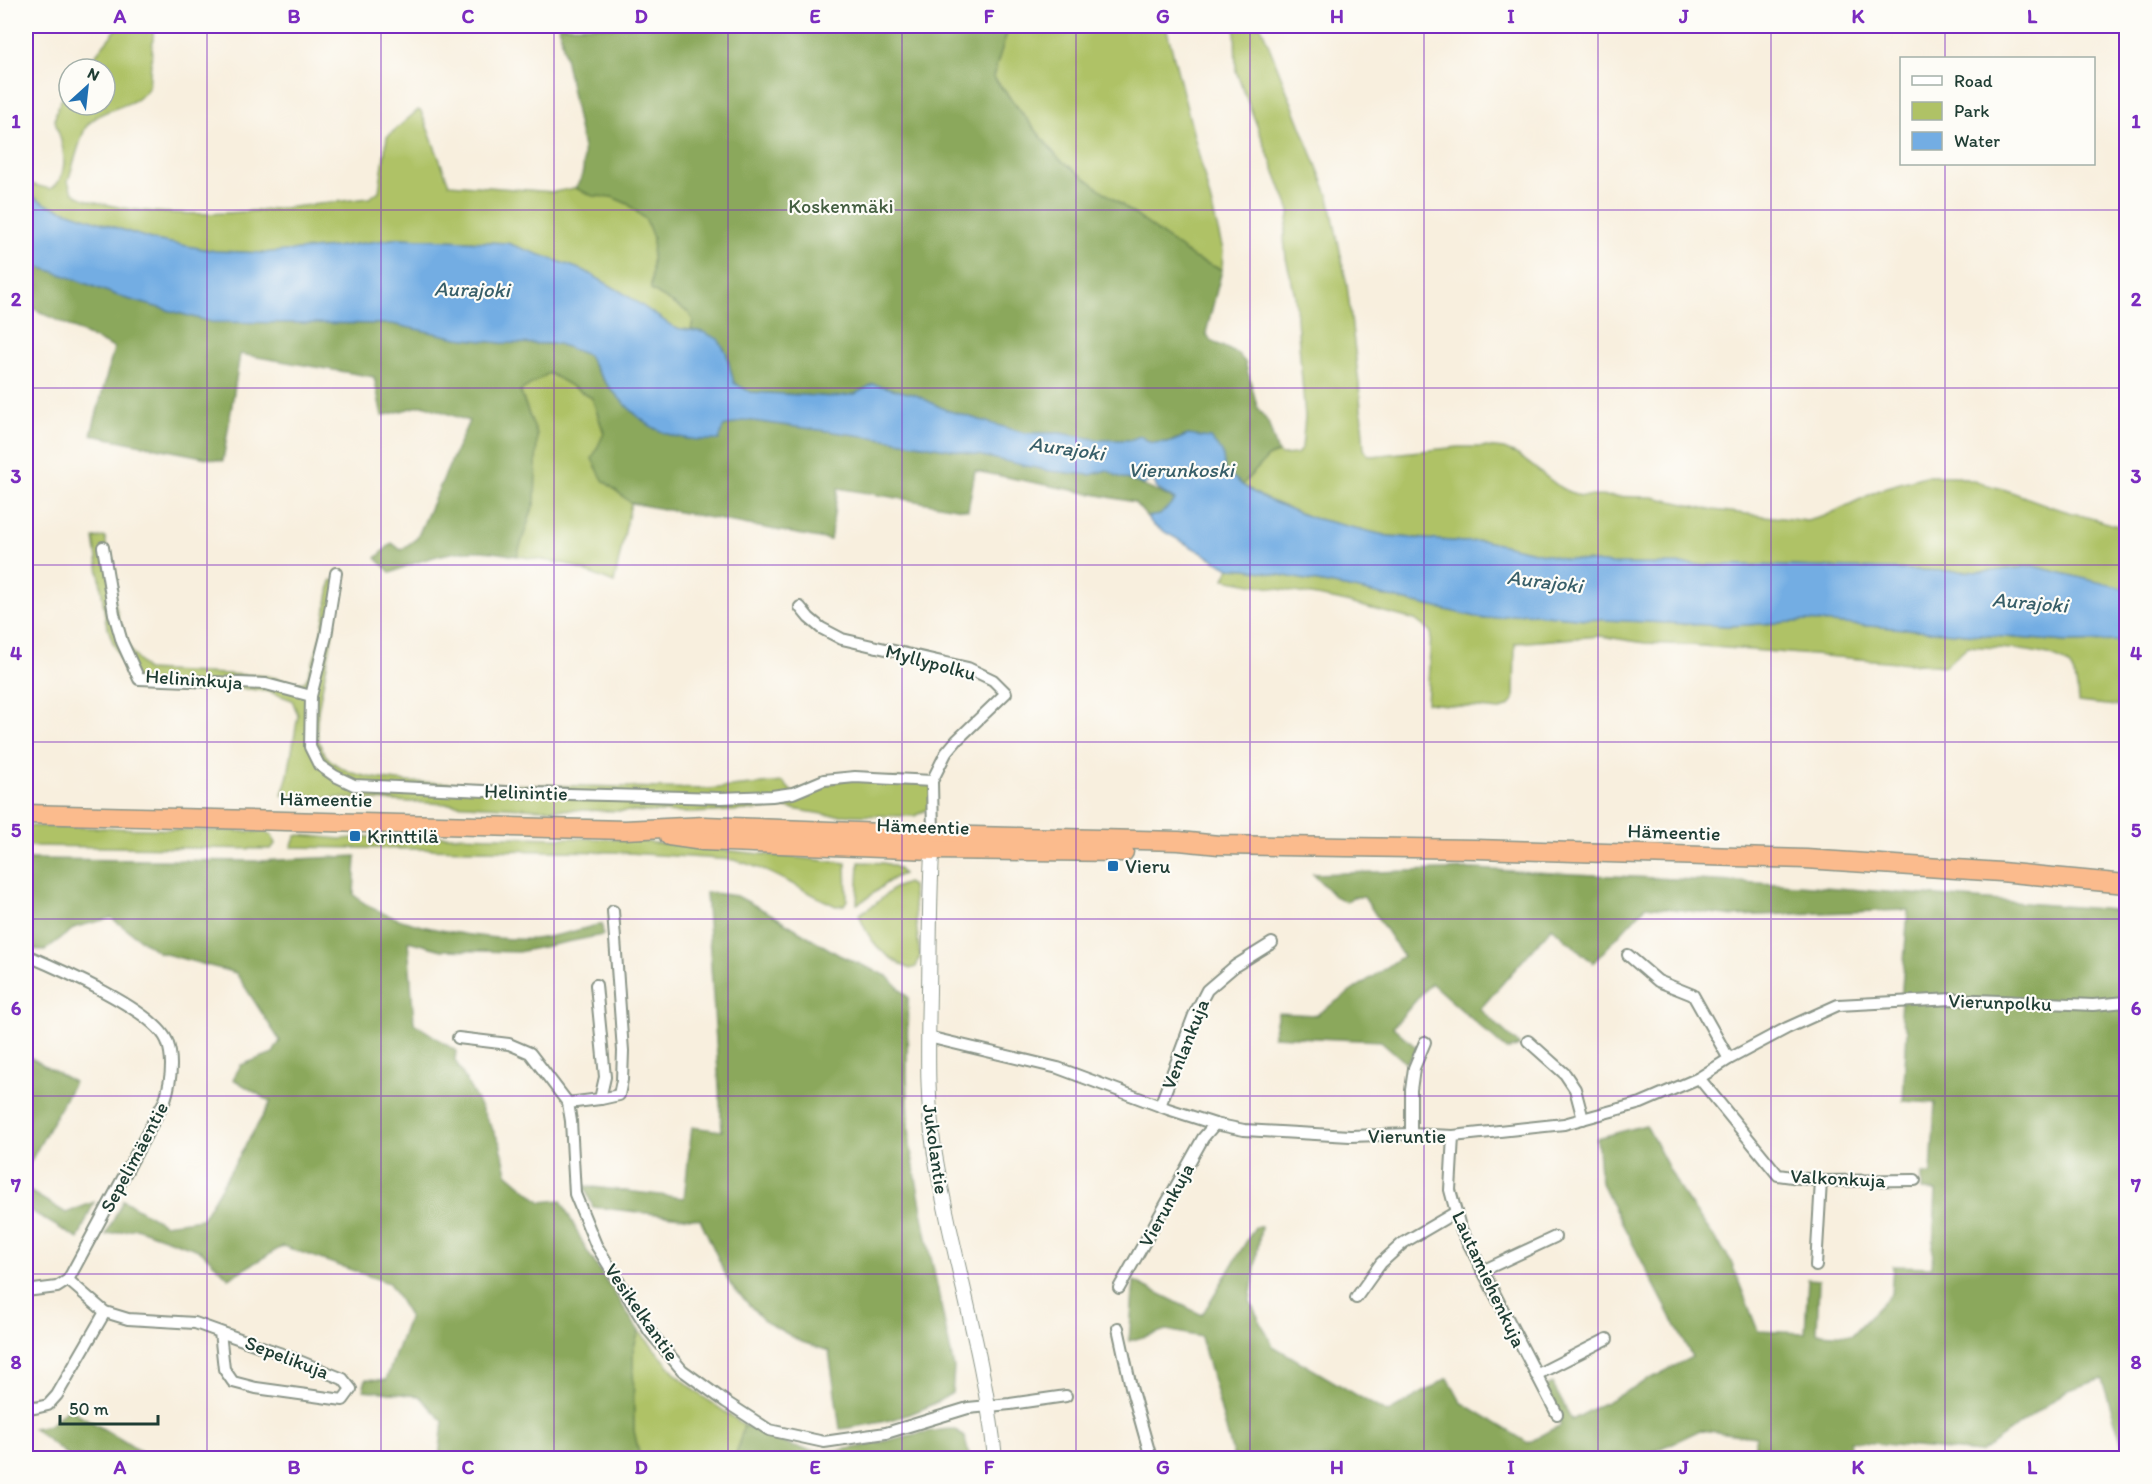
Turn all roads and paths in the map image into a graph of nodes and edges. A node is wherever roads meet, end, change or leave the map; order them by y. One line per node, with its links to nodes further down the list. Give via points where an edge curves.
1 (103, 547): 4 (street, Helininkuja, via 114,615 139,679 266,684)
2 (336, 573): 4 (street, Helinintie)
3 (800, 607): 5 (street, Myllypolku, via 821,628 842,639 968,668 993,680 1006,693 946,753)
4 (311, 696): 5 (street, Helinintie, via 310,747 319,765 354,785 721,798 793,793 824,780 855,777)
5 (932, 781): 7 (street, Myllypolku)
6 (26, 814): 7 (highway, Hämeentie, via 625,830 705,826)
7 (933, 842): 8 (highway, Hämeentie, via 1179,841 1806,859); 16 (street, Jukolantie)
8 (2127, 884)
9 (613, 911): 22 (street, via 622,1080 619,1095)
10 (1272, 943): 24 (street, Venlankuja, via 1235,966 1207,990)
11 (26, 955): 35 (street, Sepelimäentie, via 94,985 141,1016 166,1039 170,1054 171,1076 165,1100)
12 (1628, 955): 20 (street, via 1658,981 1693,996)
13 (596, 985): 22 (street, via 605,1077)
14 (2127, 1002): 15 (street, Vierunpolku, via 2050,1005 1953,999)
15 (1873, 1004): 20 (street, Vieruntie, via 1838,1005)
16 (928, 1037): 24 (street, Vieruntie, via 1058,1068); 46 (street, Jukolantie, via 928,1098 934,1153)
17 (458, 1038): 23 (street, via 509,1044 530,1053)
18 (1528, 1041): 25 (street, via 1565,1074 1575,1089)
19 (1425, 1042): 27 (street, via 1414,1068)
20 (1729, 1059): 21 (street, Vieruntie)
21 (1699, 1078): 25 (street, Vieruntie, via 1641,1102); 30 (street, Valkonkuja, via 1778,1175)
22 (601, 1099): 23 (street)
23 (568, 1103): 46 (street, Vesikelkantie, via 575,1194 596,1245 656,1339 681,1370 769,1430 824,1442 886,1433)
24 (1160, 1106): 26 (street, Vieruntie)
25 (1583, 1119): 28 (street, Vieruntie)
26 (1215, 1124): 27 (street, Vieruntie, via 1260,1132); 36 (street, Vierunkuja, via 1203,1138)
27 (1411, 1134): 28 (street, Vieruntie)
28 (1453, 1136): 31 (street, Lautamiehenkuja, via 1449,1190)
29 (1916, 1180): 30 (street, Valkonkuja)
30 (1821, 1181): 33 (street)
31 (1456, 1212): 34 (street, Lautamiehenkuja); 38 (street, via 1403,1243 1381,1263)
32 (1555, 1237): 34 (street)
33 (1816, 1266)
34 (1482, 1271): 43 (street, Lautamiehenkuja)
35 (68, 1280): 37 (street, via 57,1287); 39 (street, Sepelikuja)
36 (1119, 1288)
37 (26, 1291)
38 (1356, 1298)
39 (105, 1312): 41 (street, Sepelikuja, via 128,1319 195,1323); 45 (street, via 57,1395 48,1405 35,1408)
40 (1118, 1328): 49 (street)
41 (220, 1332): 41 (street, Sepelikuja, via 343,1379 351,1389 343,1400 233,1382 224,1369)
42 (1607, 1339): 43 (street)
43 (1536, 1375): 47 (street, Lautamiehenkuja)
44 (1066, 1396): 46 (street, Vesikelkantie)
45 (26, 1404)
46 (989, 1405): 48 (street, Jukolantie)
47 (1557, 1414)
48 (995, 1458)
49 (1151, 1458)

